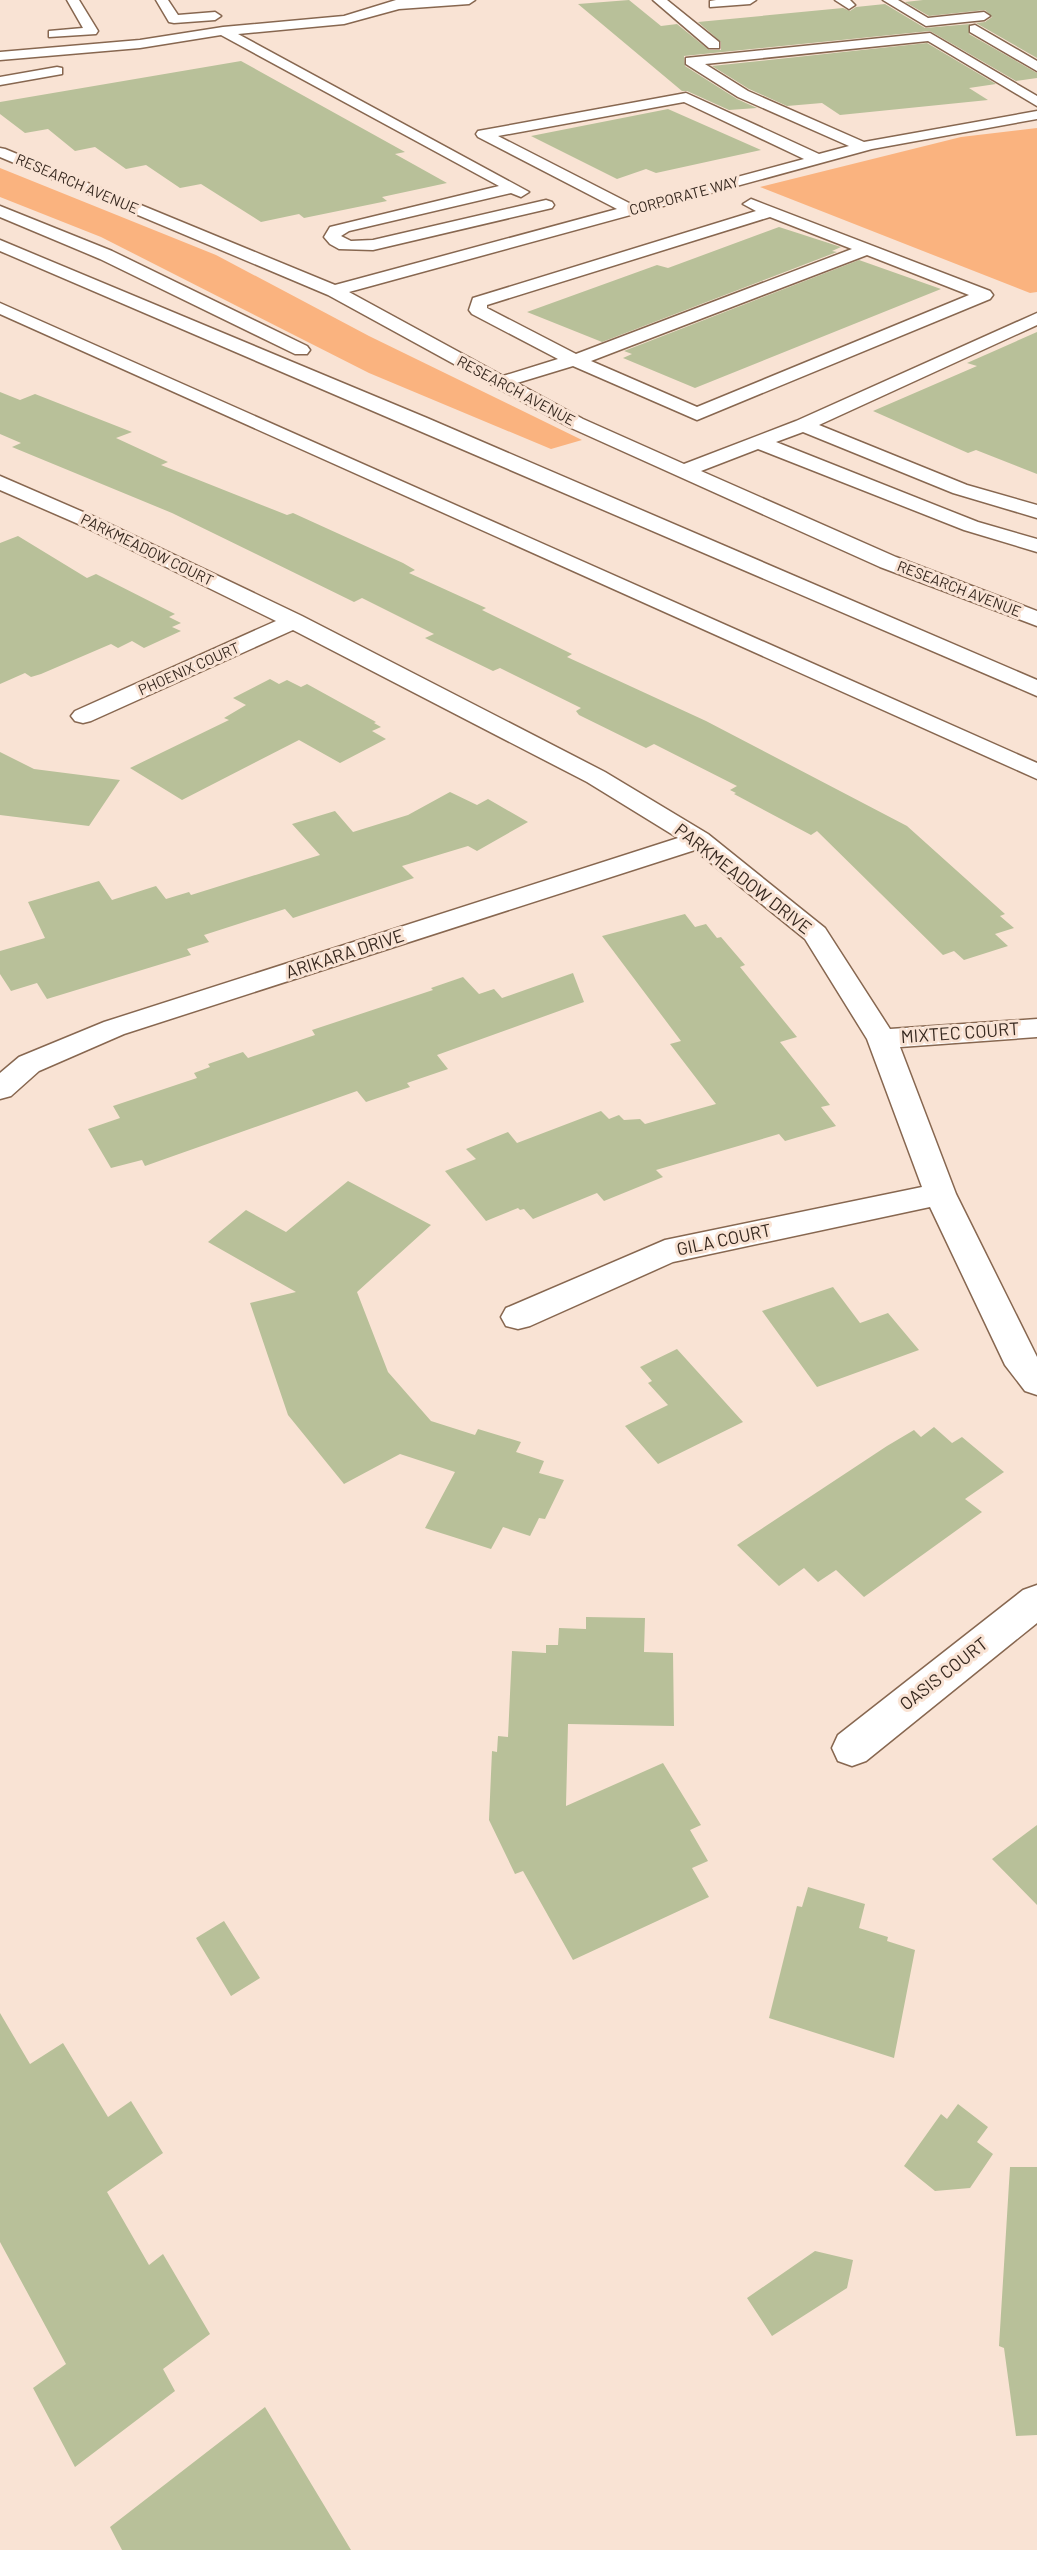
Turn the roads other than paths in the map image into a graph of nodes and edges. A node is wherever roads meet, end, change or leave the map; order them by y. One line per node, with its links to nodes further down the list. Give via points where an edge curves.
1 (74, 0): 18 (main road, via 91,31)
2 (162, 0): 13 (main road, via 174,19)
3 (469, 0): 9 (main road)
4 (659, 0): 20 (main road)
5 (750, 0): 8 (main road)
6 (890, 0): 7 (main road); 12 (main road)
7 (897, 0)
8 (712, 2): 14 (main road)
9 (399, 3): 10 (main road); 17 (main road, via 344,20)
10 (341, 6)
11 (966, 6): 12 (main road)
12 (908, 11): 15 (main road, via 926,22)
13 (234, 15)
14 (729, 15)
15 (984, 16)
16 (975, 29): 23 (main road)
17 (224, 31): 19 (main road); 31 (main road)
18 (45, 35)
19 (140, 44): 21 (main road); 22 (main road, via 150,55)
20 (714, 45)
21 (0, 56)
22 (116, 61)
23 (1037, 67)
24 (69, 69): 25 (main road)
25 (0, 81)
26 (1037, 102): 28 (main road, via 930,37 691,61 743,94)
27 (1037, 115): 28 (main road, CORPORATE WAY)
28 (863, 147): 30 (main road, CORPORATE WAY)
29 (0, 152): 46 (main road, RESEARCH AVENUE)
30 (817, 159): 32 (main road, CORPORATE WAY); 34 (main road, via 686,97 483,134)
31 (513, 188): 33 (main road); 37 (main road)
32 (710, 189): 34 (main road, CORPORATE WAY); 36 (main road)
33 (546, 205): 38 (main road); 40 (main road)
34 (631, 210): 38 (main road, CORPORATE WAY)
35 (0, 212): 49 (main road, via 127,264)
36 (770, 212): 43 (main road); 50 (main road, via 479,302 478,310)
37 (373, 220): 39 (main road); 40 (main road)
38 (580, 224): 44 (main road, CORPORATE WAY)
39 (354, 225): 41 (main road); 41 (main road, via 336,230 333,240 357,246)
40 (405, 238): 41 (main road); 44 (main road)
41 (386, 242): 45 (main road)
42 (0, 245): 53 (main road)
43 (867, 249): 50 (main road); 50 (main road, via 984,295 697,414)
44 (445, 261): 45 (main road, CORPORATE WAY)
45 (424, 267): 46 (main road, CORPORATE WAY)
46 (334, 291): 52 (main road, RESEARCH AVENUE)
47 (5, 311): 64 (main road)
48 (1037, 318): 54 (main road)
49 (315, 357)
50 (574, 360): 52 (main road)
51 (336, 368): 53 (main road, via 397,400)
52 (501, 382): 56 (main road, RESEARCH AVENUE, via 576,423)
53 (420, 422): 62 (main road)
54 (803, 425): 55 (main road); 58 (main road, via 960,489)
55 (758, 442): 56 (main road); 59 (main road, via 971,526)
56 (683, 471): 60 (main road, RESEARCH AVENUE, via 888,562)
57 (0, 482): 61 (main road, PARKMEADOW COURT)
58 (1037, 512)
59 (1037, 546)
60 (1037, 619)
61 (294, 621): 63 (main road, PHOENIX COURT); 65 (main road, PARKMEADOW DRIVE, via 596,777)
62 (1037, 689)
63 (83, 716)
64 (1037, 772)
65 (699, 840): 67 (main road, PARKMEADOW DRIVE, via 815,934); 68 (main road, ARIKARA DRIVE, via 114,1028 29,1064)
66 (1037, 1028): 67 (main road, MIXTEC COURT)
67 (882, 1039): 69 (main road, PARKMEADOW DRIVE)
68 (0, 1089)
69 (940, 1194): 70 (main road, GILA COURT, via 665,1252); 71 (main road, PARKMEADOW DRIVE, via 1017,1356)
70 (518, 1317)
71 (1037, 1382)
72 (1037, 1601): 73 (main road, OASIS COURT)
73 (852, 1748)

